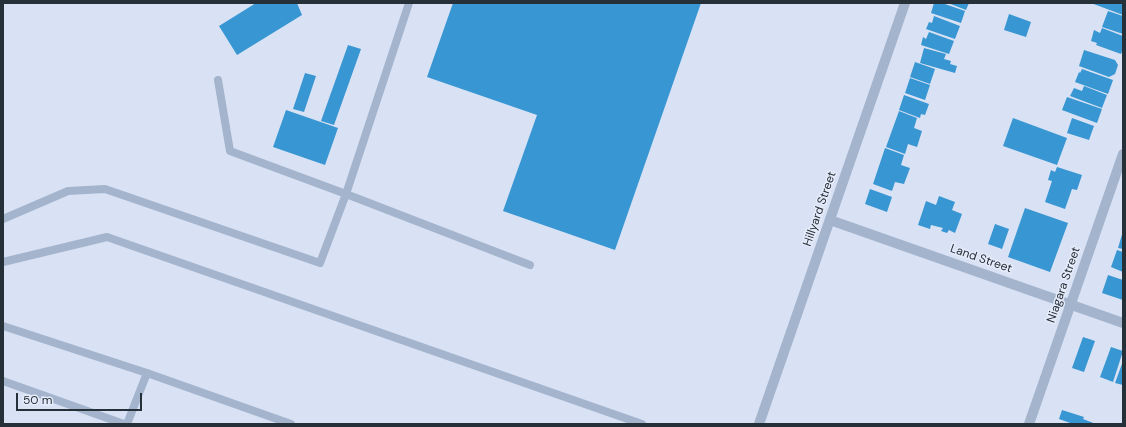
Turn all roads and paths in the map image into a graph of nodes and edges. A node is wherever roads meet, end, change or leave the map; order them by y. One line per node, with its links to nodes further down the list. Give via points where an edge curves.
1 (409, 3): 5 (lane)
2 (905, 3): 7 (street, Hillyard Street)
3 (218, 80): 5 (lane, via 230,151)
4 (1123, 154): 10 (street, Niagara Street)
5 (346, 194): 6 (lane, via 320,264 105,189 68,191); 9 (lane)
6 (3, 219)
7 (830, 220): 10 (street, Land Street); 19 (street, Hillyard Street)
8 (3, 262): 18 (lane, via 107,237)
9 (530, 265)
10 (1071, 304): 11 (street, Land Street); 20 (street, Niagara Street)
11 (1123, 323)
12 (3, 326): 13 (lane)
13 (147, 373): 16 (lane); 17 (lane)
14 (3, 381): 15 (lane)
15 (124, 424)
16 (127, 424)
17 (291, 424)
18 (642, 424)
19 (759, 424)
20 (1029, 424)

